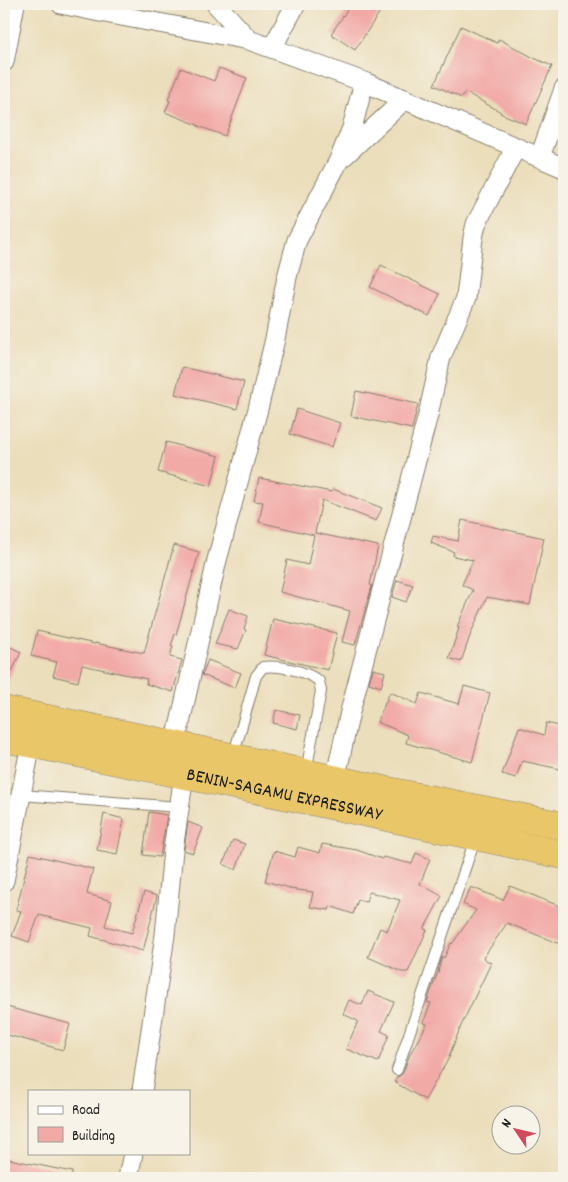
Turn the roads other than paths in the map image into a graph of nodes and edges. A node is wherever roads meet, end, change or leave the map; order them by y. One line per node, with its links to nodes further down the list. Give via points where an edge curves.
1 (15, 4): 7 (street)
2 (61, 4): 5 (street)
3 (216, 4): 5 (street)
4 (296, 4): 6 (street)
5 (250, 40): 6 (street)
6 (272, 48): 8 (street)
7 (4, 62)
8 (364, 82): 10 (street); 13 (street, via 352,128)
9 (564, 89): 12 (street)
10 (405, 99): 11 (street); 13 (street)
11 (516, 147): 12 (street); 22 (street, via 476,224 466,298 441,357)
12 (540, 158): 14 (street)
13 (339, 160): 18 (street, via 298,240 289,268 275,339 217,560)
14 (564, 168)
15 (4, 710): 18 (highway)
16 (4, 738): 17 (highway, BENIN-SAGAMU EXPRESSWAY)
17 (31, 744): 21 (highway, BENIN-SAGAMU EXPRESSWAY); 23 (street)
18 (175, 745): 19 (highway)
19 (233, 757): 20 (highway); 20 (lane, via 256,676 263,668 273,666 310,675 319,681 321,691)
20 (306, 773): 22 (highway)
21 (184, 775): 24 (street); 26 (highway, BENIN-SAGAMU EXPRESSWAY)
22 (335, 780): 25 (highway)
23 (20, 795): 24 (lane); 28 (street)
24 (179, 808): 30 (street, via 165,935)
25 (564, 826)
26 (476, 836): 27 (highway, BENIN-SAGAMU EXPRESSWAY); 29 (lane)
27 (564, 855)
28 (4, 881)
29 (397, 1070)
30 (142, 1090)
31 (133, 1154): 32 (street)
32 (128, 1178)

